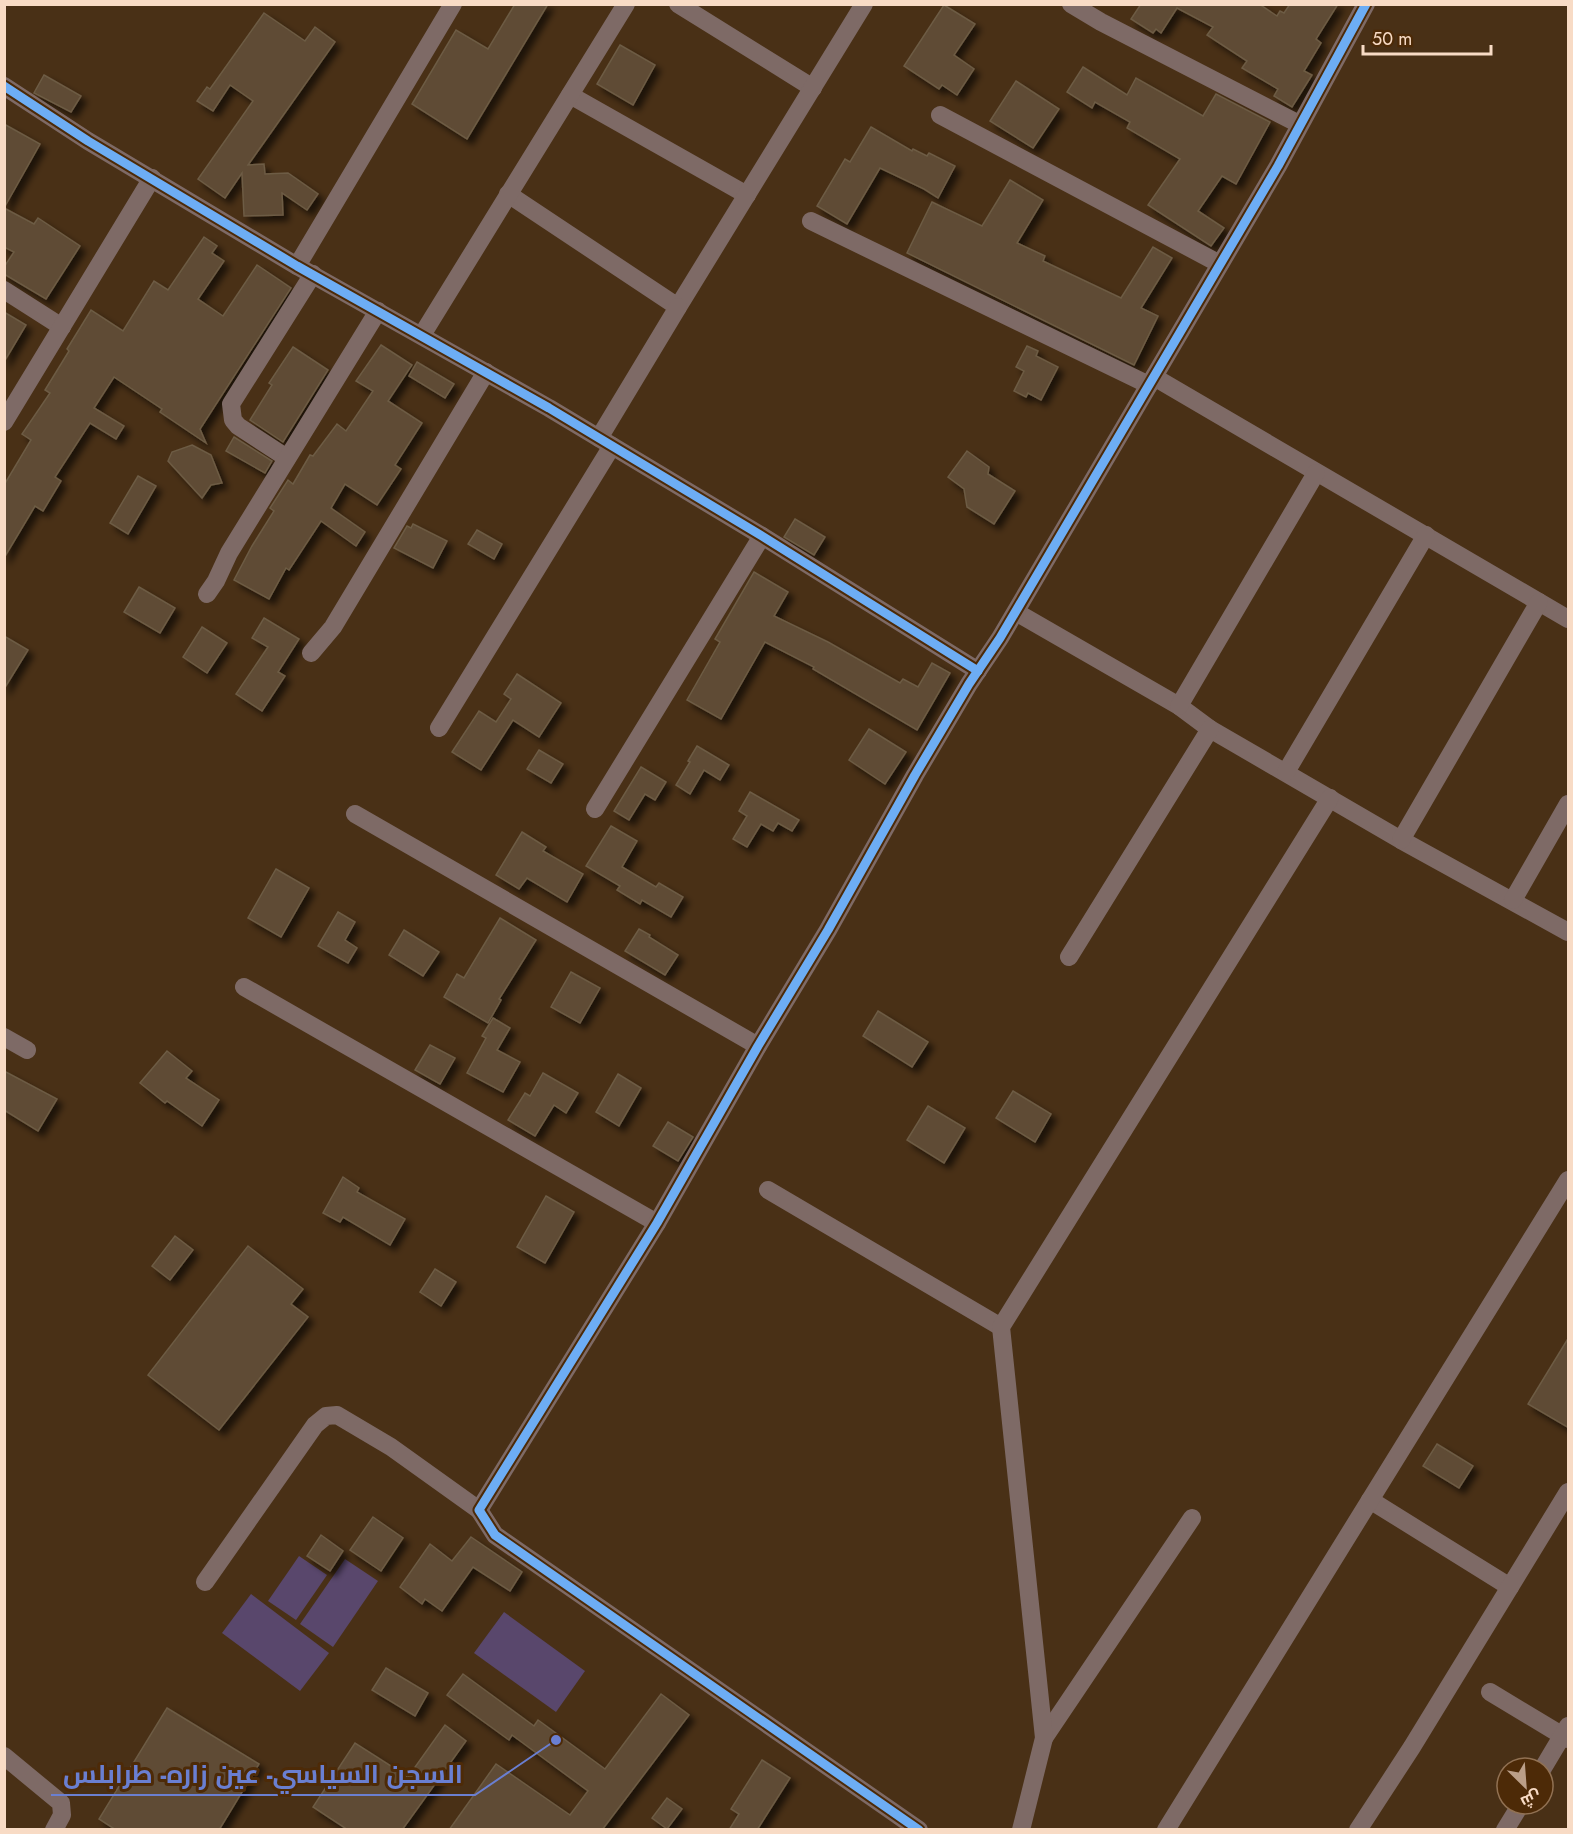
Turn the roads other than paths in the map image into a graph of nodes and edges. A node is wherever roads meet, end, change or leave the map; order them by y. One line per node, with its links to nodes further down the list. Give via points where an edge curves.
1 (453, 4): 17 (street)
2 (626, 4): 9 (street)
3 (678, 4): 8 (street)
4 (864, 4): 8 (street)
5 (1071, 4): 11 (street)
6 (1366, 4): 11 (street)
7 (4, 86): 12 (street)
8 (813, 88): 14 (street)
9 (570, 95): 13 (street); 14 (street)
10 (940, 115): 16 (street)
11 (1299, 124): 16 (street)
12 (152, 178): 17 (street); 21 (street)
13 (508, 194): 19 (street); 22 (street)
14 (747, 195): 19 (street)
15 (811, 221): 24 (street)
16 (1220, 264): 24 (street)
17 (305, 270): 20 (street); 27 (street, via 231,404 232,420 238,426)
18 (4, 290): 21 (street)
19 (678, 307): 26 (street)
20 (378, 311): 22 (street); 27 (street)
21 (62, 327): 25 (street)
22 (422, 334): 23 (street)
23 (486, 372): 26 (street); 35 (street, via 333,627)
24 (1151, 381): 28 (street); 33 (street)
25 (4, 422)
26 (606, 442): 30 (street); 38 (street)
27 (286, 458): 31 (street)
28 (1316, 472): 29 (street); 37 (street)
29 (1426, 535): 32 (street); 40 (street)
30 (762, 536): 36 (street); 43 (street)
31 (207, 594)
32 (1539, 602): 34 (street); 45 (street)
33 (1016, 612): 36 (street); 37 (street)
34 (1569, 619)
35 (311, 653)
36 (978, 671): 51 (street)
37 (1179, 706): 39 (street)
38 (439, 728)
39 (1210, 729): 40 (street); 48 (street)
40 (1286, 772): 41 (street)
41 (1330, 798): 45 (street); 56 (street)
42 (1569, 804): 46 (street)
43 (596, 809)
44 (355, 814): 51 (street)
45 (1401, 840): 46 (street)
46 (1513, 900): 47 (street)
47 (1569, 932)
48 (1069, 957)
49 (244, 987): 55 (street)
50 (4, 1037): 52 (street)
51 (758, 1046): 55 (street)
52 (27, 1050)
53 (1569, 1180): 58 (street)
54 (768, 1190): 56 (street)
55 (657, 1223): 59 (street)
56 (1001, 1327): 65 (street)
57 (1569, 1492): 62 (street)
58 (1370, 1500): 62 (street); 72 (street)
59 (479, 1510): 61 (street, via 391,1447 337,1414 326,1416 315,1425); 70 (street, via 495,1535)
60 (1192, 1518): 65 (street)
61 (205, 1582)
62 (1510, 1587): 73 (street)
63 (1490, 1692): 64 (street)
64 (1567, 1734): 67 (street)
65 (1044, 1738): 71 (street)
66 (4, 1756): 69 (street, via 61,1803 62,1815)
67 (1551, 1756)
68 (1514, 1816): 74 (street)
69 (54, 1830)
70 (919, 1830)
71 (1022, 1830)
72 (1166, 1830)
73 (1358, 1830)
74 (1505, 1830)

